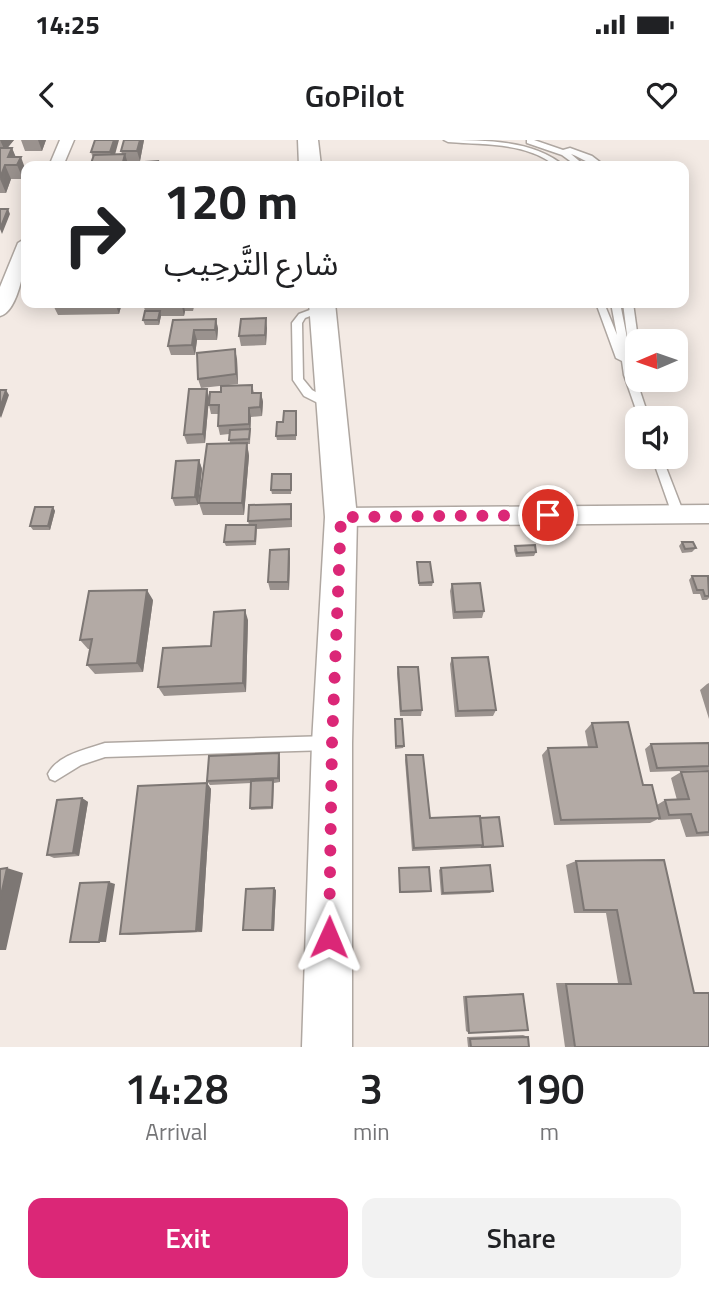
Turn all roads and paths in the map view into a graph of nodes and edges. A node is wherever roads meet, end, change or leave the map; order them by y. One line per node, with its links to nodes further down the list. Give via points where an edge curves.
1 (66, 140): 6 (street)
2 (308, 140): 7 (street)
3 (448, 140): 8 (lane, via 528,147)
4 (523, 140): 5 (lane)
5 (553, 147): 9 (lane); 10 (lane)
6 (58, 161)
7 (310, 161)
8 (555, 161)
9 (576, 161)
10 (592, 161)
11 (21, 256): 16 (street)
12 (323, 308): 23 (street)
13 (602, 308): 19 (lane)
14 (617, 308): 18 (lane)
15 (629, 308): 17 (lane)
16 (0, 310)
17 (631, 329)
18 (625, 353)
19 (625, 365)
20 (661, 469): 21 (lane)
21 (677, 514): 22 (street); 23 (street)
22 (709, 514)
23 (341, 517): 24 (street)
24 (332, 743): 25 (lane, via 106,750); 26 (street)
25 (55, 774)
26 (327, 1047)

